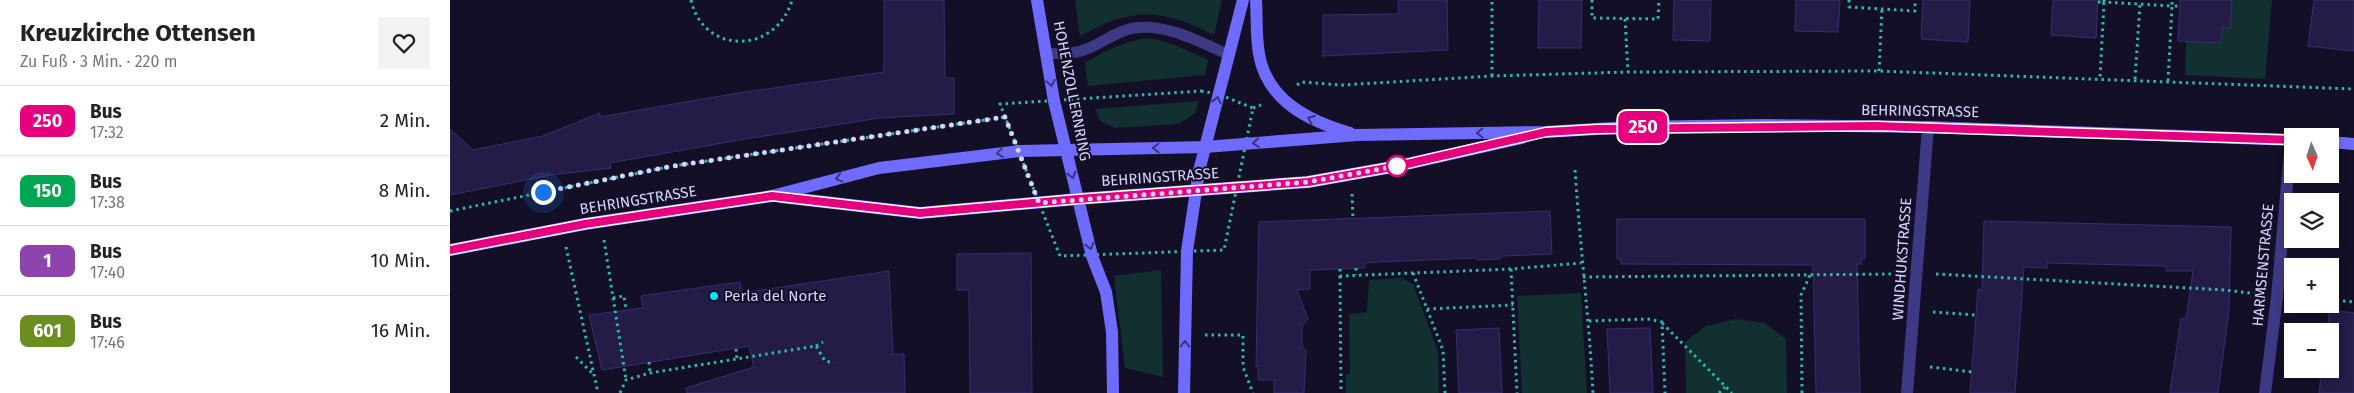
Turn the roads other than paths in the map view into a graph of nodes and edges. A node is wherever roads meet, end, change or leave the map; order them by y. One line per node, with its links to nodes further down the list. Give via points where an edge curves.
1 (1037, 0): 4 (main road, HOHENZOLLERNRING)
2 (1244, 0): 5 (main road)
3 (1256, 0): 8 (main road, one-way to 3, via 1304,116 1281,98 1268,79 1259,55)
4 (1046, 54): 5 (lane, via 1081,51 1132,28 1152,27); 13 (main road, HOHENZOLLERNRING, one-way to 13)
5 (1229, 55): 12 (main road, one-way to 5)
6 (1928, 127): 7 (main road, BEHRINGSTRASSE, via 1659,127); 9 (main road, BEHRINGSTRASSE); 21 (street, WINDHUKSTRASSE)
7 (1546, 132): 8 (main road, BEHRINGSTRASSE, one-way to 8); 15 (main road, BEHRINGSTRASSE, via 1398,166 1308,182)
8 (1357, 135): 12 (main road, BEHRINGSTRASSE, one-way to 12)
9 (2284, 140)
10 (2339, 143): 11 (main road)
11 (2354, 144)
12 (1205, 147): 13 (main road, BEHRINGSTRASSE, one-way to 13); 15 (main road)
13 (1066, 150): 16 (main road, BEHRINGSTRASSE, one-way to 16, via 1020,151 879,168); 17 (main road, HOHENZOLLERNRING, one-way to 17)
14 (2288, 183): 22 (street, HARMSENSTRASSE)
15 (1196, 191): 17 (main road, BEHRINGSTRASSE); 20 (main road, one-way to 15, via 1186,251)
16 (772, 196): 17 (main road, BEHRINGSTRASSE, via 920,213); 18 (main road, BEHRINGSTRASSE, via 601,221)
17 (1078, 199): 19 (main road, HOHENZOLLERNRING, one-way to 19, via 1092,256 1106,292 1112,332)
18 (450, 250)
19 (1113, 393)
20 (1184, 393)
21 (1907, 393)
22 (2265, 393)

